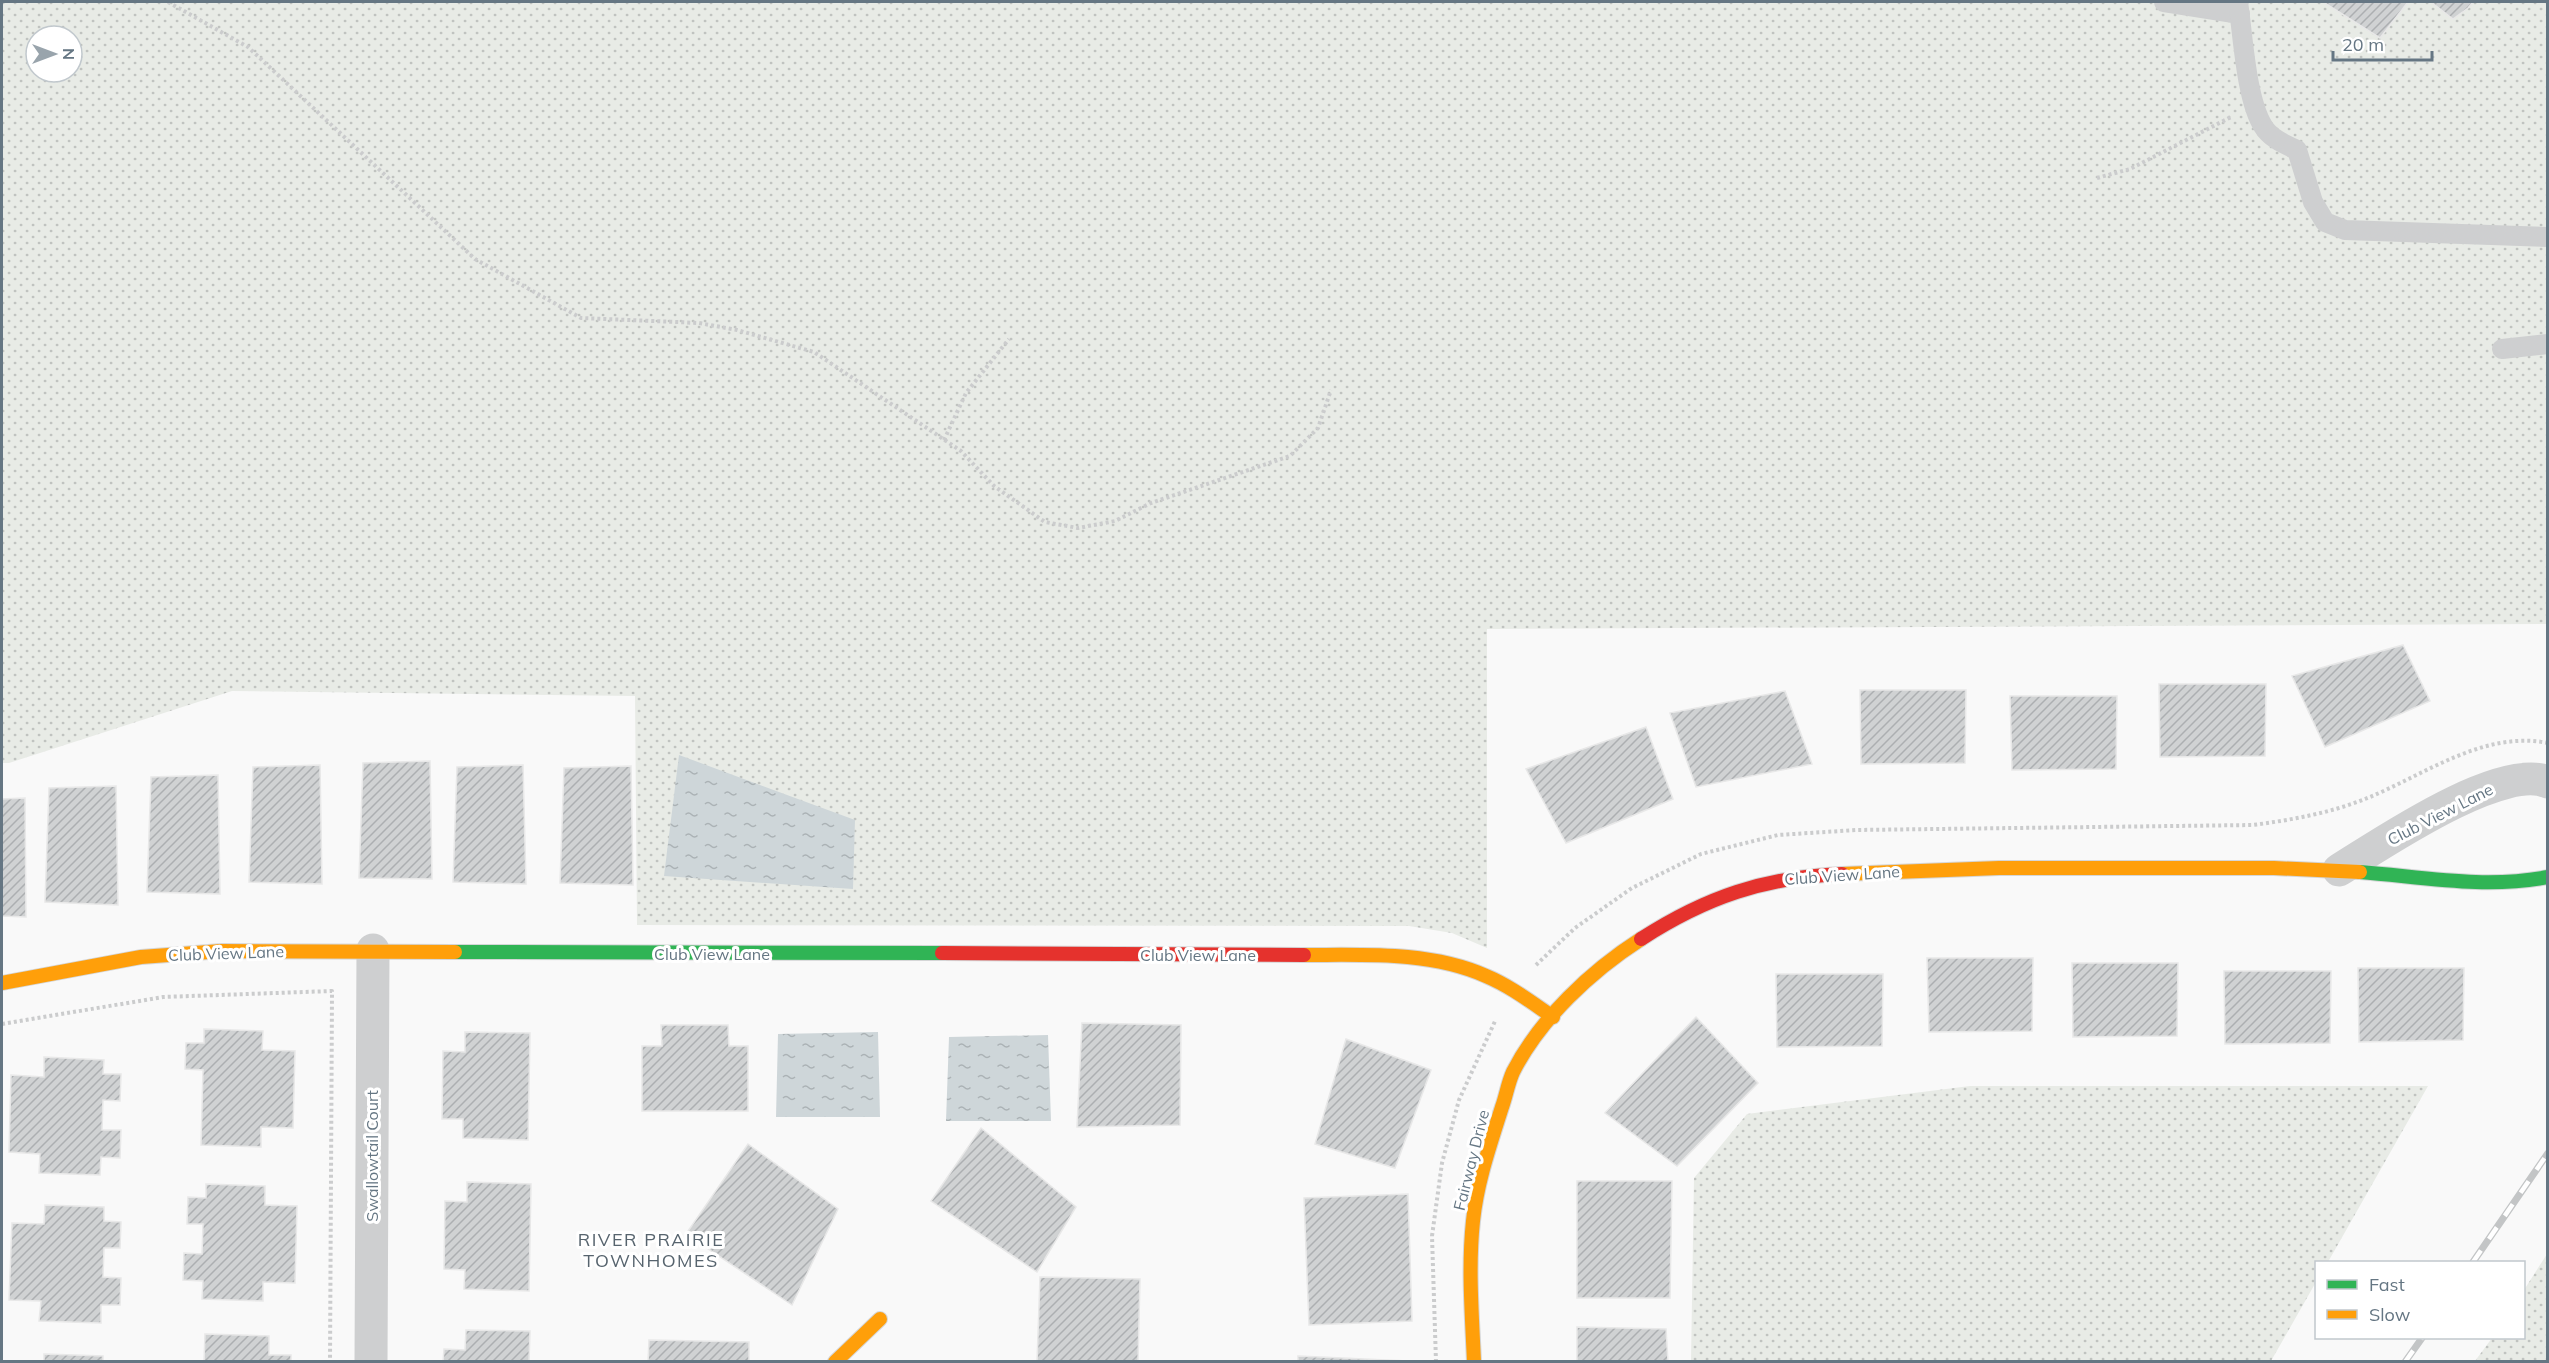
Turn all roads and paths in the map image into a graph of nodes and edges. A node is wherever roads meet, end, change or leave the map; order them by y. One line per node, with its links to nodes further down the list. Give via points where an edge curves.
1 (168, 2): 11 (path, via 248,46 475,259 522,286 581,318 699,323 814,352)
2 (2164, 2): 3 (lane)
3 (2239, 8): 4 (lane)
4 (2254, 106): 5 (path, via 2130,169); 6 (lane, via 2264,128 2278,141 2297,150 2313,202 2325,222 2345,230)
5 (2097, 178)
6 (2547, 237)
7 (1009, 339): 11 (path, via 966,393)
8 (2547, 344): 9 (lane)
9 (2502, 350)
10 (1331, 390): 11 (path, via 1318,428 1290,456 1151,503 1115,521 1078,528 1045,522 994,486 961,451)
11 (944, 440)
12 (2547, 743): 18 (path, via 2530,740 2486,745 2364,799 2294,820 2253,825 1856,830 1778,835 1701,854 1632,888 1575,928)
13 (2547, 782): 14 (street, Club View Lane, via 2523,777 2491,786 2406,829)
14 (2339, 870): 15 (street, Club View Lane, via 2485,885); 19 (street, Club View Lane, via 2014,867 1787,878 1736,890 1658,925 1609,962)
15 (2547, 877)
16 (373, 950): 17 (street, Club View Lane, via 222,951 141,957); 18 (street, Club View Lane, via 1381,955 1431,960 1477,972); 23 (street, Swallowtail Court)
17 (2, 983)
18 (1516, 992): 19 (street, Club View Lane); 25 (path, via 1493,1024 1459,1100 1442,1163 1432,1236)
19 (1553, 1017): 26 (street, Fairway Drive, via 1513,1073 1489,1144 1473,1220)
20 (2, 1024): 22 (path, via 163,997 332,992)
21 (880, 1319): 24 (street)
22 (330, 1362)
23 (371, 1362)
24 (836, 1362)
25 (1436, 1362)
26 (1474, 1362)

